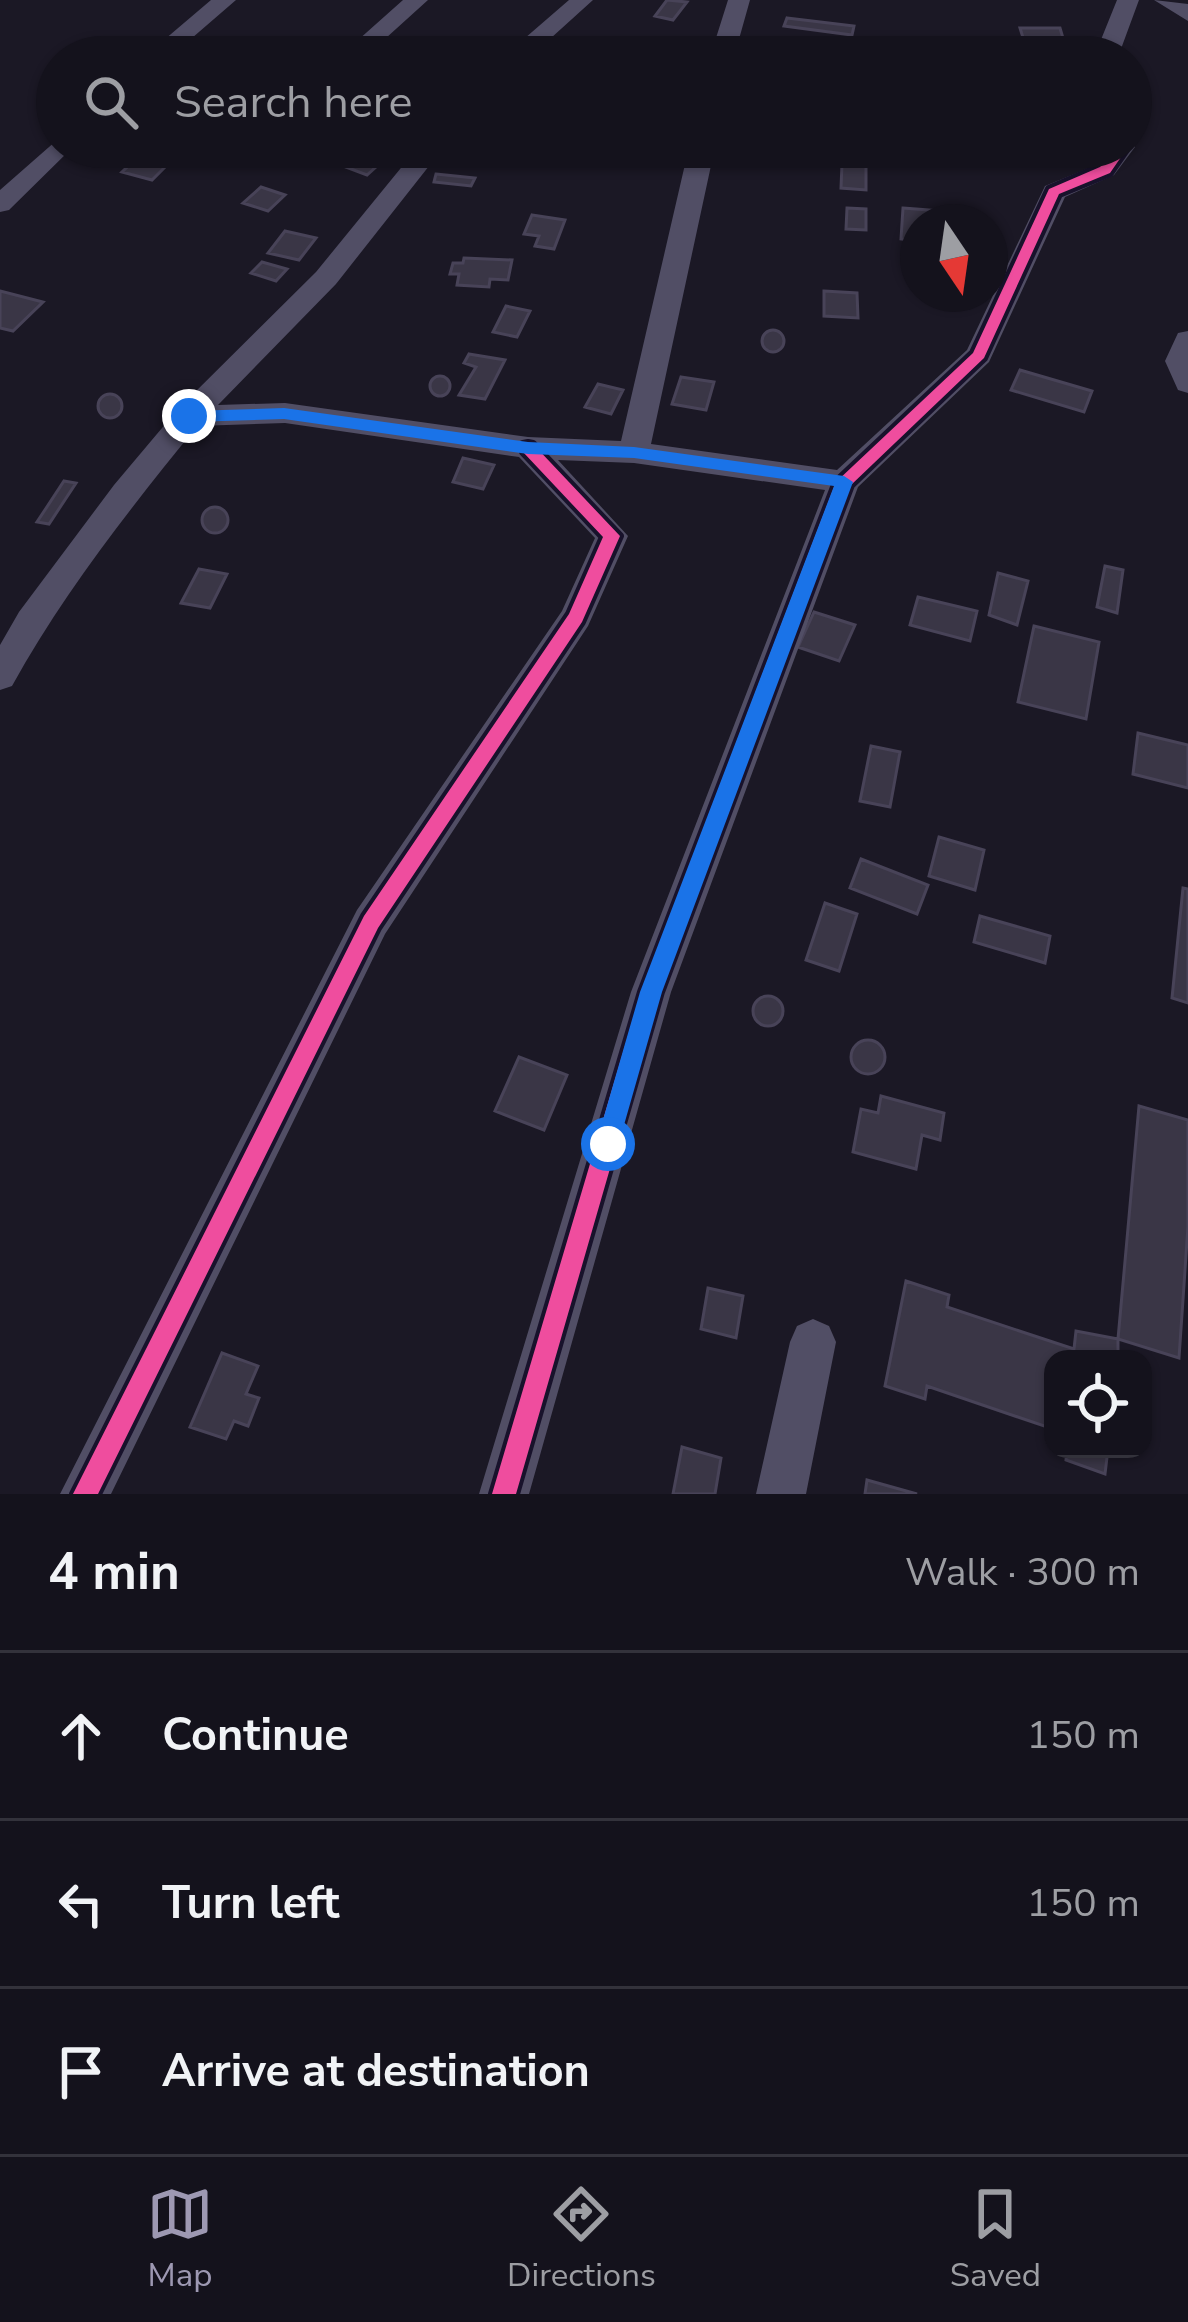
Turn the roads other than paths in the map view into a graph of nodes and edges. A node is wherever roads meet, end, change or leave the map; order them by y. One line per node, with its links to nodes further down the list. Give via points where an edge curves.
1 (225, 0): 8 (street)
2 (417, 0): 9 (street)
3 (582, 0): 10 (street)
4 (739, 0): 11 (street)
5 (1128, 0): 12 (street)
6 (1165, 0): 7 (street)
7 (1188, 14)
8 (181, 36)
9 (375, 36)
10 (540, 36)
11 (728, 36)
12 (1114, 36)
13 (38, 168): 17 (street)
14 (414, 168): 20 (street, via 326,278)
15 (697, 168): 22 (street)
16 (1106, 168): 23 (street, via 1054,192 979,355)
17 (0, 204)
18 (1188, 340): 19 (street, via 1180,362)
19 (1188, 383)
20 (189, 416): 21 (street, via 284,413); 24 (street, via 45,603)
21 (528, 448): 22 (street); 26 (street, via 612,536 576,617 370,922)
22 (634, 452): 23 (street)
23 (844, 482): 27 (street, via 651,992)
24 (0, 676)
25 (813, 1342): 28 (street)
26 (85, 1494)
27 (504, 1494)
28 (781, 1494)

